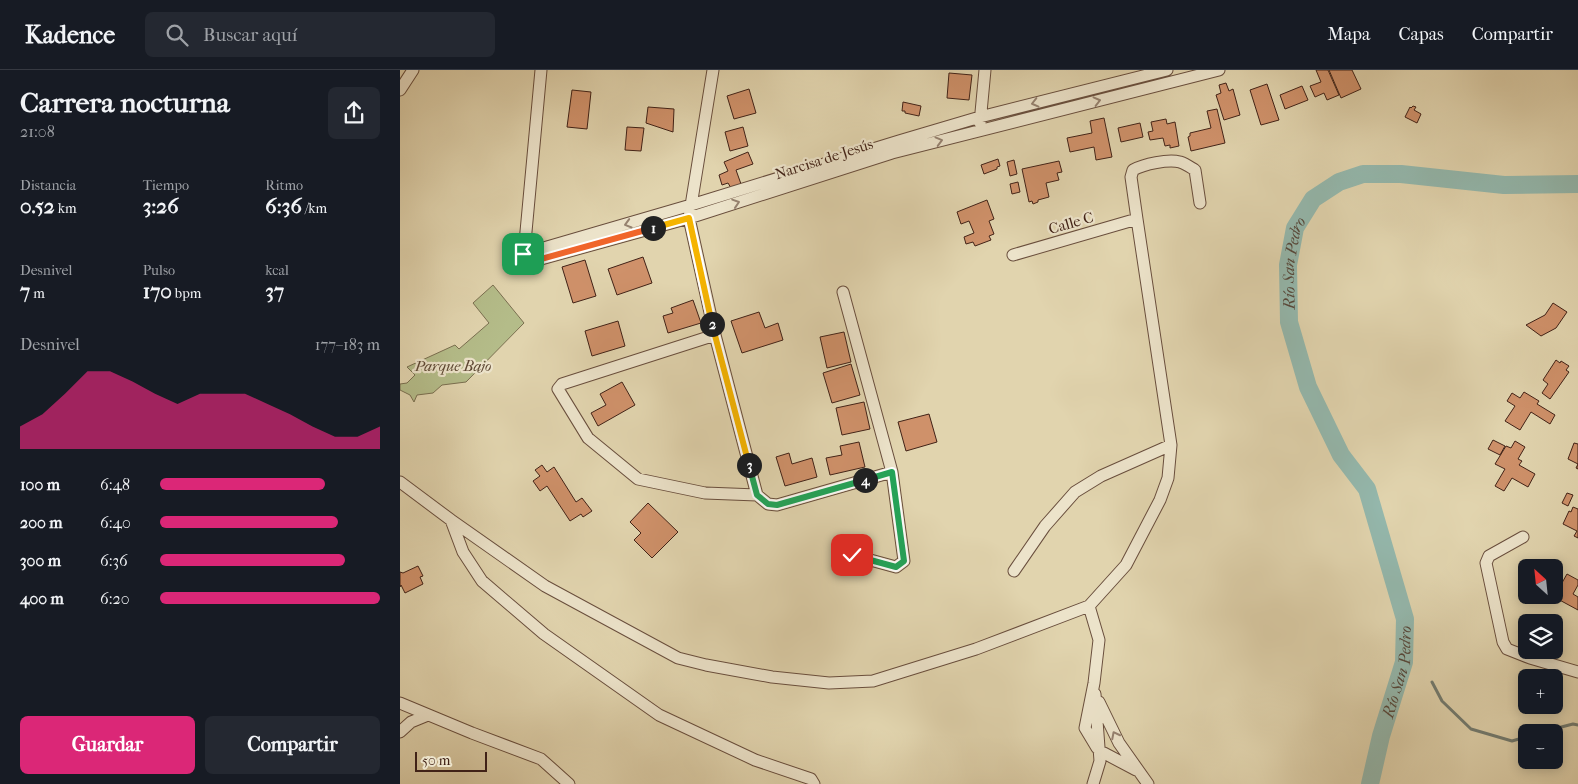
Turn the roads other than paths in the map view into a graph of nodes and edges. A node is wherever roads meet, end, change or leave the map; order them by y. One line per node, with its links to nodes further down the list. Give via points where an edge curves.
1 (413, 70): 7 (street)
2 (541, 70): 16 (street)
3 (712, 70): 12 (street)
4 (985, 70): 8 (street)
5 (1167, 70): 8 (street, Narcisa de Jesús, one-way to 8)
6 (1219, 70): 9 (street, Narcisa de Jesús, one-way to 6)
7 (400, 90)
8 (980, 117): 9 (street); 10 (street, Narcisa de Jesús)
9 (980, 129): 10 (street, Narcisa de Jesús, one-way to 9)
10 (891, 148): 12 (street, Narcisa de Jesús); 13 (street, Narcisa de Jesús, one-way to 10)
11 (1200, 203): 14 (street, via 1194,170 1174,161 1142,164 1133,170 1131,177)
12 (692, 205): 13 (street); 16 (street, Narcisa de Jesús, one-way to 16)
13 (689, 218): 16 (street, Narcisa de Jesús); 18 (street)
14 (1137, 219): 15 (street, Calle C); 19 (street)
15 (1013, 255)
16 (523, 259)
17 (843, 292): 20 (street)
18 (715, 335): 22 (street); 22 (street, via 562,384 558,389 588,438 638,479 705,493)
19 (1171, 445): 26 (street, via 1101,476 1075,492 1045,526); 27 (street, via 1168,478 1160,500 1126,565)
20 (892, 472): 22 (street, via 777,505 768,504); 25 (street, via 904,561 896,567)
21 (400, 482): 23 (street)
22 (757, 495)
23 (451, 520): 27 (street, via 545,586 678,658 772,677 830,683 872,682 976,649); 36 (street, via 463,552 482,581 544,634 659,715 755,760 811,779)
24 (1523, 537): 28 (street, via 1489,556 1486,563 1503,642 1507,649)
25 (852, 555)
26 (1014, 572)
27 (1089, 606): 29 (street, via 1099,640)
28 (1578, 672)
29 (1094, 683): 30 (street); 34 (street, via 1085,728 1100,751)
30 (1096, 697): 34 (street, one-way to 30); 37 (street, via 1100,761)
31 (401, 707): 32 (street)
32 (428, 715): 33 (street, via 410,722); 35 (street, via 541,759)
33 (400, 732)
34 (1137, 771): 38 (street)
35 (569, 784)
36 (814, 784)
37 (1093, 784)
38 (1148, 784)

